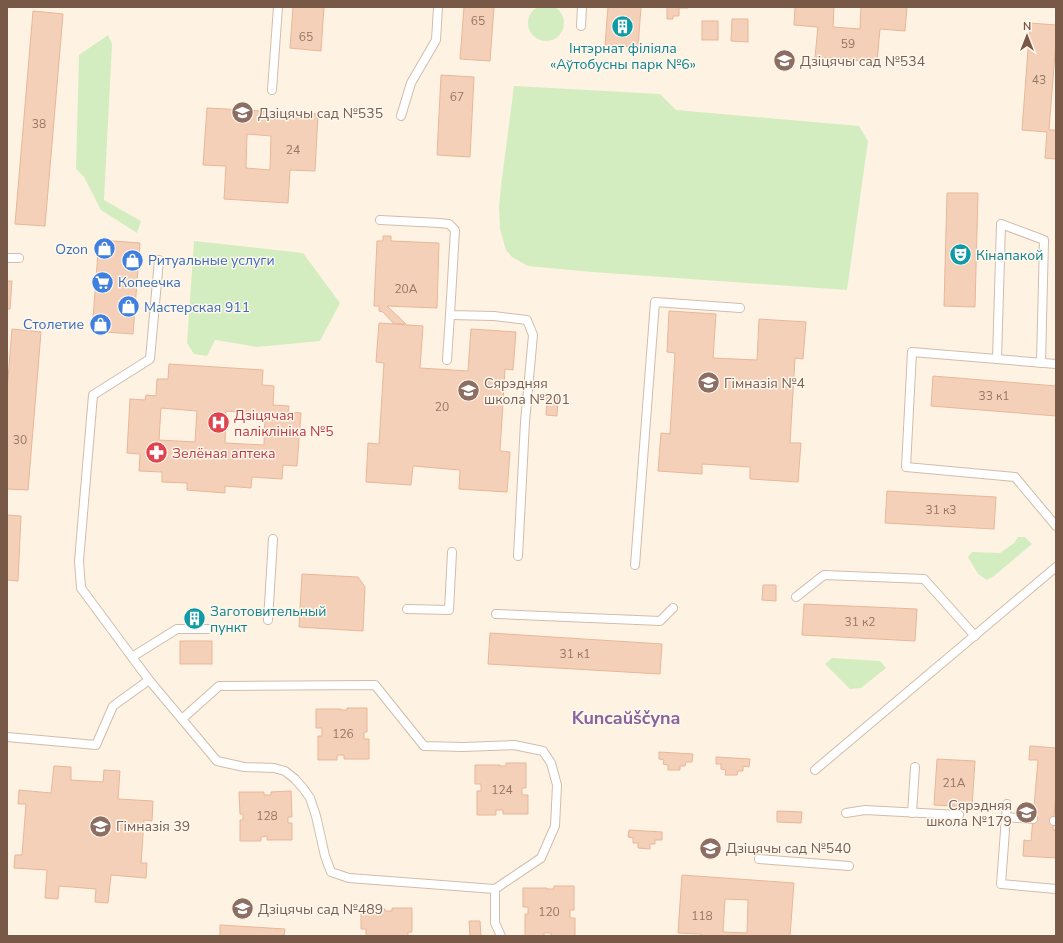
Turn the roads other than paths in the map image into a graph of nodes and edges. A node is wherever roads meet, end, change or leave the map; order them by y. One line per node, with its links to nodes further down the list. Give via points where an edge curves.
1 (278, 7): 5 (lane)
2 (438, 7): 6 (lane, via 436,40 411,83)
3 (582, 7): 4 (lane)
4 (581, 26)
5 (272, 90)
6 (401, 116)
7 (380, 220): 12 (lane, via 449,224 455,230)
8 (7, 258): 9 (lane)
9 (19, 258)
10 (159, 260): 30 (lane, via 150,359 92,394 80,561 81,588)
11 (740, 308): 21 (lane, via 655,302)
12 (450, 315): 14 (lane); 20 (lane, via 527,320 533,335 525,422)
13 (997, 359): 15 (lane); 15 (lane, via 1001,224 1044,240); 17 (lane, via 912,352 906,467 1015,477)
14 (446, 360)
15 (1041, 363): 16 (lane)
16 (1056, 364)
17 (1056, 526)
18 (273, 539): 27 (lane)
19 (452, 552): 25 (lane, via 449,610)
20 (518, 556)
21 (635, 565)
22 (1056, 567): 29 (lane)
23 (796, 598): 29 (lane, via 824,575 924,579)
24 (673, 608): 26 (lane, via 660,621)
25 (407, 609)
26 (496, 614)
27 (268, 620)
28 (208, 629): 30 (lane, via 176,629)
29 (975, 636): 35 (lane)
30 (132, 657): 31 (lane)
31 (149, 680): 32 (lane); 33 (lane, via 113,706 96,745)
32 (182, 719): 44 (lane, via 218,761 274,768 285,772 303,788 310,798 331,872 349,878); 44 (lane, via 219,686 375,685 424,746 514,745 543,752 551,764 557,785 555,826 541,858)
33 (7, 737)
34 (915, 767): 38 (lane)
35 (815, 770)
36 (1007, 804): 40 (lane)
37 (846, 813): 38 (lane, via 864,810)
38 (912, 813): 39 (lane)
39 (959, 815)
40 (1006, 817): 41 (lane); 45 (lane, via 1001,884)
41 (1033, 819)
42 (759, 859): 43 (lane)
43 (849, 866)
44 (495, 889): 46 (lane, via 495,923)
45 (1056, 889)
46 (501, 936)

